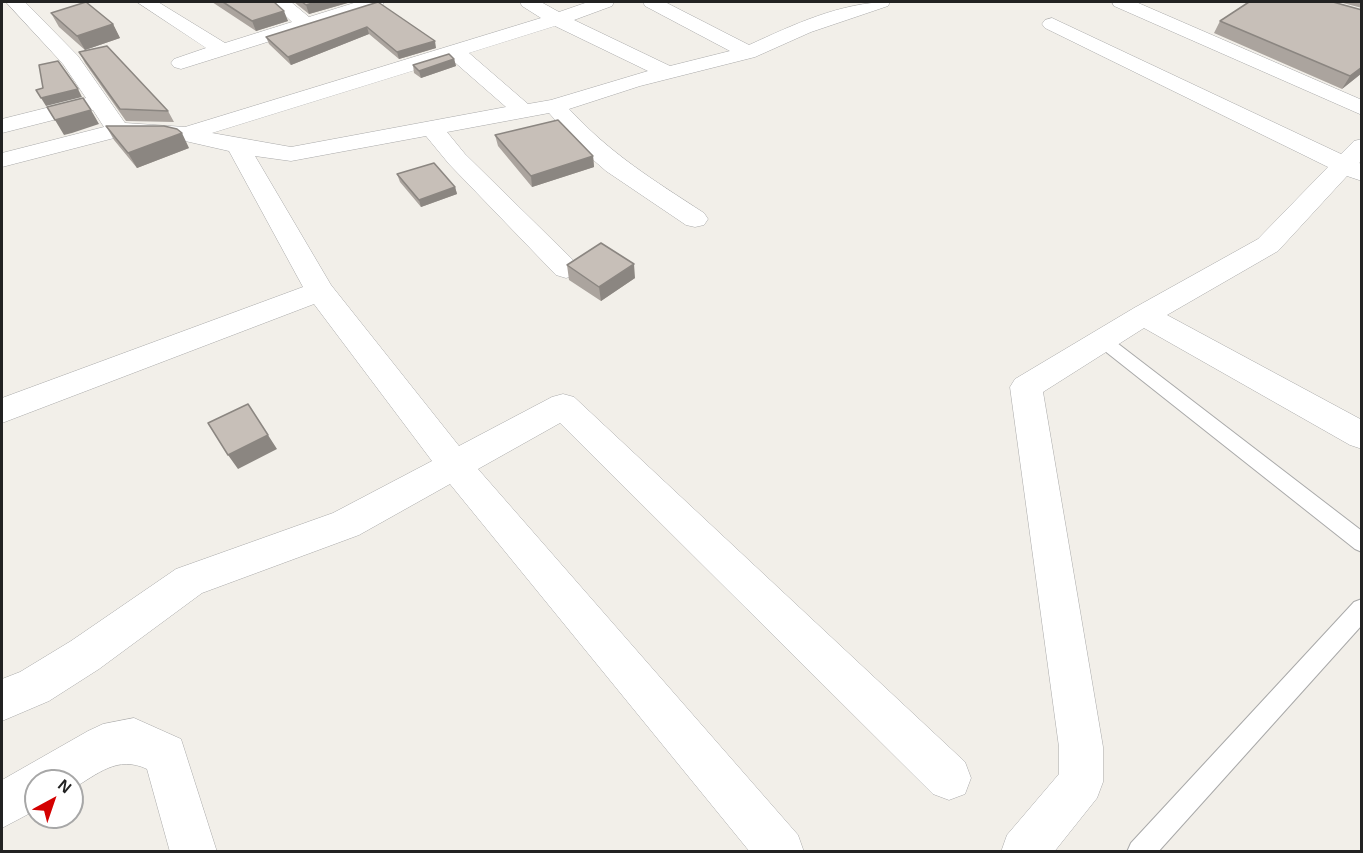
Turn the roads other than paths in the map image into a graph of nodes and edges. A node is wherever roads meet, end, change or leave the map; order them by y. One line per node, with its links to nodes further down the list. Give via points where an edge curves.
1 (15, 2): 18 (street, via 71,60)
2 (146, 2): 13 (street)
3 (280, 2): 11 (street)
4 (375, 2): 11 (street)
5 (529, 2): 10 (street)
6 (604, 2): 10 (street)
7 (652, 2): 15 (street)
8 (881, 2): 15 (street, via 804,28)
9 (1121, 2): 20 (street)
10 (557, 19): 14 (street); 17 (street)
11 (306, 24): 13 (street)
12 (1052, 24): 29 (street)
13 (224, 50): 16 (street)
14 (453, 50): 21 (street); 25 (street)
15 (748, 53): 17 (street)
16 (181, 63)
17 (668, 73): 19 (street)
18 (98, 102): 22 (street); 24 (street)
19 (554, 106): 21 (street); 30 (street, via 591,147)
20 (1362, 108)
21 (523, 111): 23 (street)
22 (2, 126)
23 (433, 129): 26 (street, via 291,154); 31 (street, via 457,159)
24 (118, 130): 25 (street); 28 (street)
25 (189, 133): 26 (street)
26 (238, 146): 32 (street)
27 (1362, 146): 29 (street)
28 (2, 160)
29 (1352, 170): 33 (street, via 1268,245)
30 (695, 219)
31 (566, 269)
32 (320, 291): 35 (street); 37 (street)
33 (1144, 315): 34 (street); 36 (street)
34 (1102, 340): 38 (lane); 47 (street, via 1026,387 1081,759 1080,782)
35 (2, 411)
36 (1362, 436)
37 (455, 466): 40 (street, via 346,524 189,581 85,655 34,687); 42 (street, via 563,406); 46 (street)
38 (1362, 543)
39 (1362, 609): 48 (lane)
40 (2, 700)
41 (64, 769): 45 (street, via 103,746 134,740 165,755)
42 (949, 778)
43 (24, 792): 44 (street)
44 (2, 805)
45 (194, 852)
46 (781, 852)
47 (1024, 852)
48 (1140, 852)

